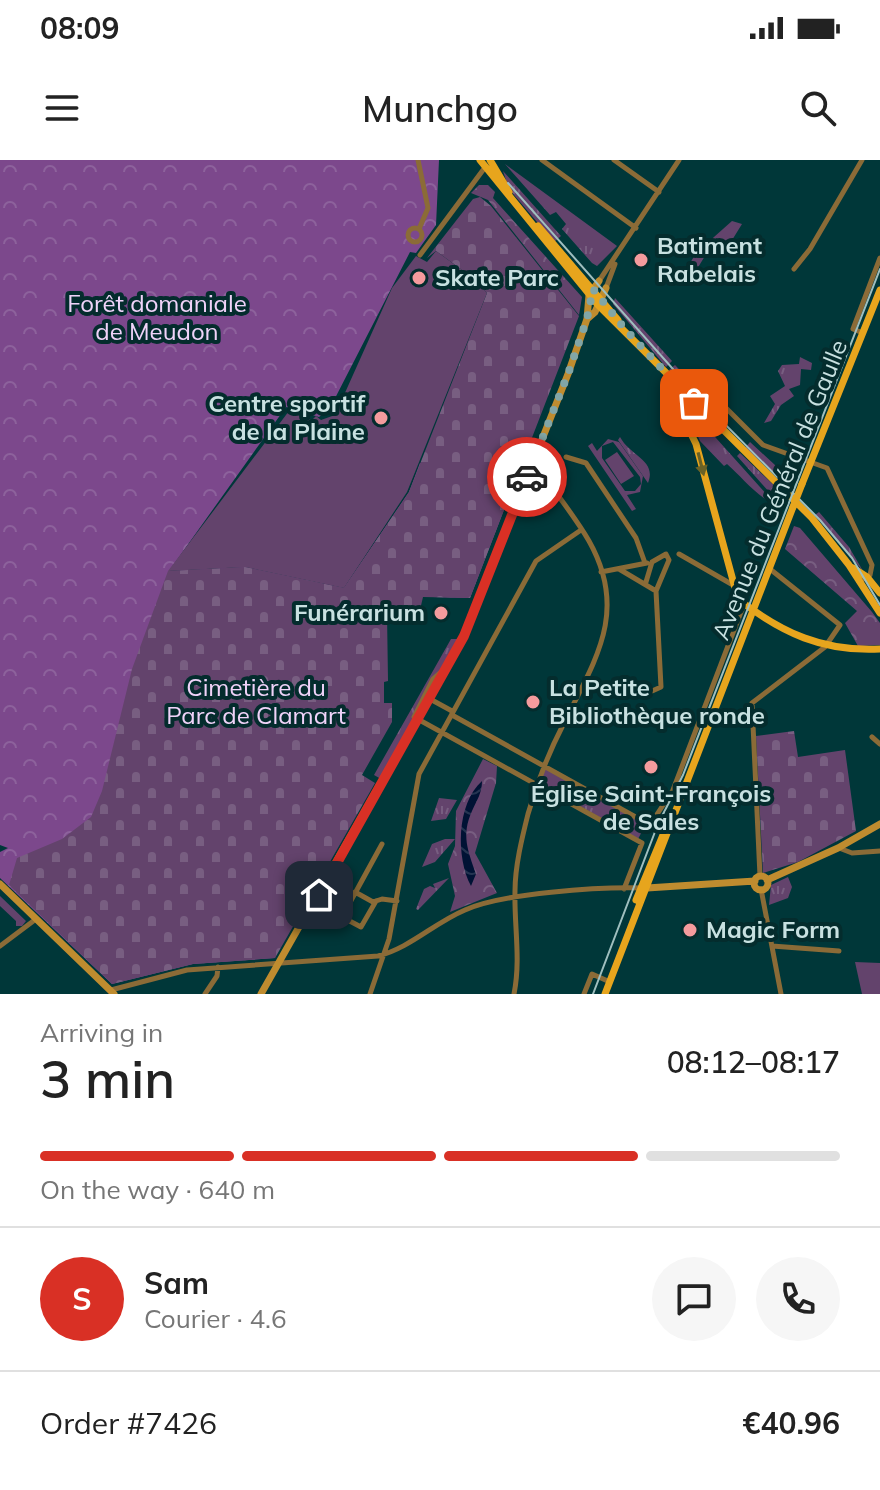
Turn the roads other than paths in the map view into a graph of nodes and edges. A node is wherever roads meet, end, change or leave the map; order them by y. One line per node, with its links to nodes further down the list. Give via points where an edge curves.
1 (418, 160): 9 (street, via 428,208)
2 (542, 160): 8 (street)
3 (614, 160): 7 (street)
4 (679, 160): 7 (street)
5 (862, 160): 13 (street)
6 (487, 162): 10 (street); 17 (main road)
7 (659, 192): 8 (street)
8 (636, 228): 12 (street)
9 (419, 229)
10 (420, 255)
11 (880, 258): 20 (street, Avenue du Général de Gaulle, via 853,329)
12 (616, 259): 14 (street); 15 (street)
13 (794, 269)
14 (599, 281): 17 (street)
15 (606, 288): 18 (street)
16 (880, 290): 20 (main road, Avenue du Général de Gaulle)
17 (591, 292): 18 (main road); 19 (street)
18 (600, 302): 19 (street); 21 (main road)
19 (587, 319): 24 (street)
20 (863, 333): 25 (main road, Avenue du Général de Gaulle)
21 (674, 382): 22 (main road); 36 (main road, one-way to 36, via 671,393 696,444)
22 (691, 400): 25 (street, via 708,390 763,445); 29 (main road, via 778,482)
23 (566, 457): 28 (street, via 586,463)
24 (533, 460): 26 (street); 44 (street, via 466,633)
25 (812, 461): 31 (main road, Avenue du Général de Gaulle, bridge); 33 (street, via 829,470 872,565)
26 (581, 530): 32 (street); 47 (street, via 536,561)
27 (679, 554): 36 (street)
28 (649, 562): 30 (street); 34 (street); 37 (street, via 663,553 668,556)
29 (849, 565): 33 (main road); 35 (main road)
30 (619, 569): 32 (street); 34 (street)
31 (770, 569): 40 (main road, Avenue du Général de Gaulle); 42 (street, via 840,625)
32 (601, 572): 54 (street, via 606,624 600,654)
33 (867, 577): 35 (street); 38 (main road)
34 (646, 582): 37 (street)
35 (859, 582): 41 (main road)
36 (733, 585): 39 (main road)
37 (656, 591): 45 (street, via 661,687)
38 (880, 593)
39 (744, 604): 40 (main road); 51 (street, Avenue du Général de Gaulle)
40 (755, 609): 42 (main road, via 783,630); 52 (main road, Avenue du Général de Gaulle)
41 (880, 613)
42 (825, 647): 43 (main road); 60 (street, via 752,703)
43 (880, 649)
44 (448, 665): 46 (street); 48 (street, via 433,679 414,713)
45 (641, 696)
46 (430, 699): 47 (street); 48 (street)
47 (452, 715): 49 (street); 54 (street)
48 (419, 720): 49 (street); 74 (street)
49 (442, 733): 55 (street); 68 (street, via 419,774)
50 (872, 737): 53 (street)
51 (692, 741): 52 (street); 54 (street, Avenue du Général de Gaulle, via 673,790 650,825)
52 (702, 744): 62 (main road, Avenue du Général de Gaulle)
53 (880, 744)
54 (544, 766): 55 (street)
55 (537, 785): 63 (street, via 642,843); 66 (street, via 521,842)
56 (880, 824): 58 (street)
57 (382, 844): 65 (street)
58 (838, 848): 59 (street); 60 (street)
59 (880, 851)
60 (760, 879): 62 (street); 64 (street, via 767,886)
61 (0, 884): 69 (street)
62 (644, 888): 63 (street); 76 (main road, Avenue du Général de Gaulle)
63 (624, 889): 66 (street)
64 (761, 889): 71 (street)
65 (355, 892): 67 (street); 67 (street, via 342,917 361,927)
66 (515, 896): 73 (street, via 462,911); 81 (street)
67 (376, 901): 68 (street)
68 (397, 901): 73 (street)
69 (36, 919): 70 (street); 77 (street)
70 (0, 946)
71 (772, 946): 72 (street); 84 (street)
72 (839, 951)
73 (385, 955): 74 (street); 80 (street)
74 (281, 964): 75 (street); 79 (street)
75 (218, 967): 77 (street, via 187,970); 78 (street)
76 (608, 981): 82 (street, via 592,974); 83 (main road, Avenue du Général de Gaulle)
77 (113, 992)
78 (205, 994)
79 (261, 994)
80 (370, 994)
81 (514, 994)
82 (584, 994)
83 (603, 994)
84 (781, 994)

